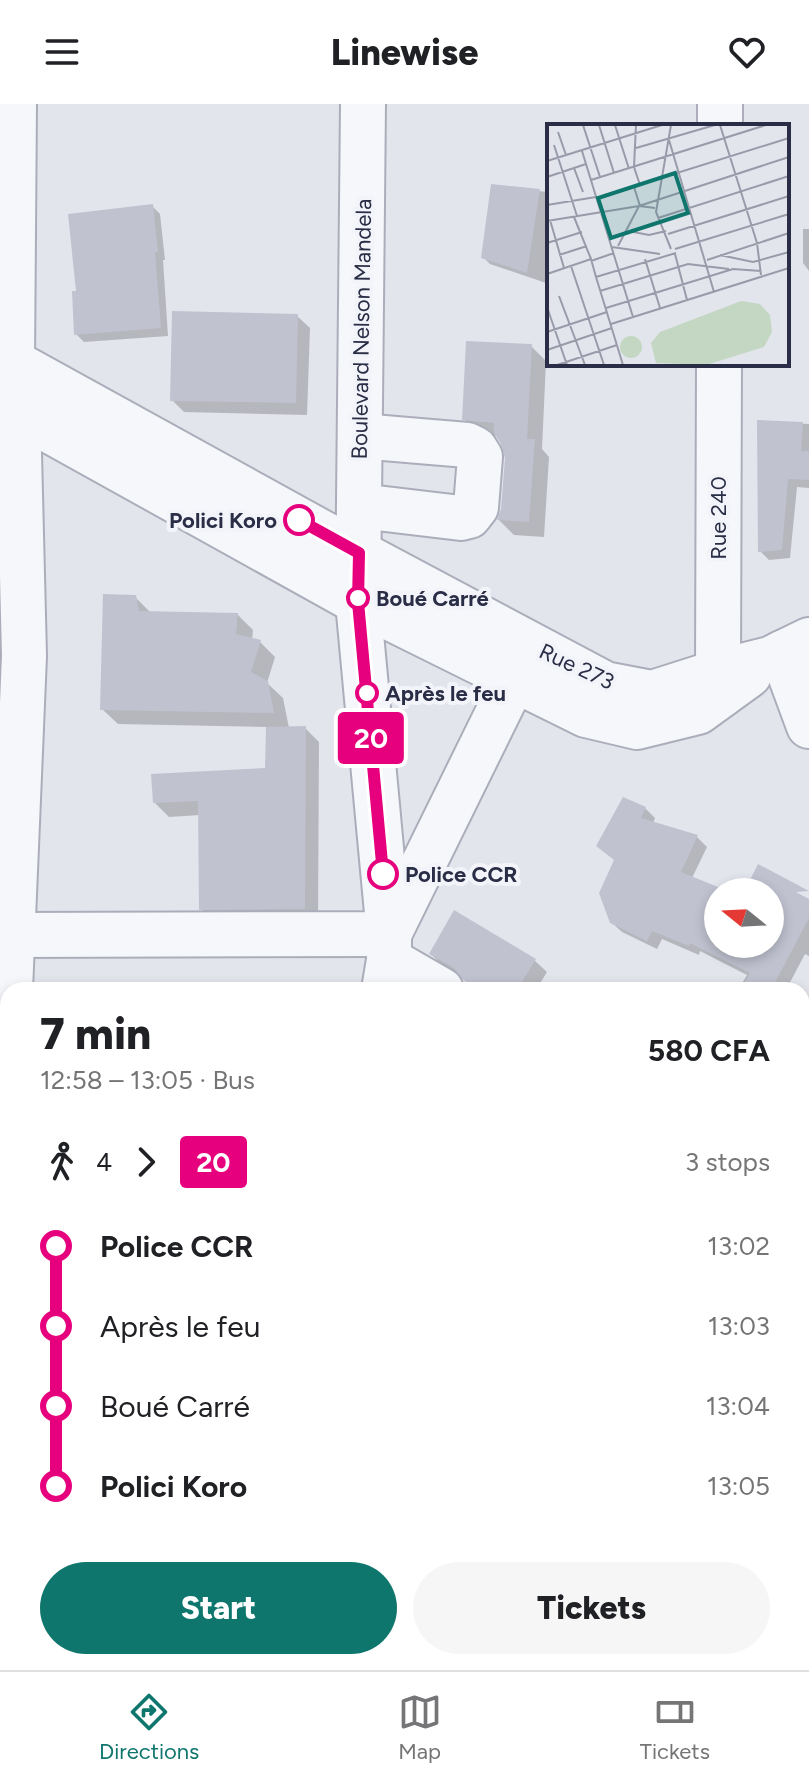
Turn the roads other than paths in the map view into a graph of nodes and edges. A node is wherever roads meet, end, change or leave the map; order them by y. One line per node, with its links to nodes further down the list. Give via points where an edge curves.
1 (14, 104): 3 (street)
2 (363, 104): 6 (street, Boulevard Nelson Mandela)
3 (6, 358): 5 (street); 8 (street, Rue 273)
4 (719, 366): 12 (street, Rue 240)
5 (9, 408): 9 (street); 14 (street, via 24,656)
6 (360, 436): 7 (street, Boulevard Nelson Mandela); 7 (street, via 467,445 480,457 476,507 469,516)
7 (360, 506): 8 (street, Boulevard Nelson Mandela)
8 (359, 553): 9 (street, Boulevard Nelson Mandela); 12 (street, Rue 273, via 605,684 652,693)
9 (358, 602): 11 (street); 16 (street, Boulevard Nelson Mandela)
10 (787, 651): 12 (street); 13 (street)
11 (514, 680): 12 (street, via 586,715 637,727 698,712); 16 (street)
12 (720, 683)
13 (809, 726)
14 (9, 814): 15 (street)
15 (12, 935): 16 (street); 17 (street)
16 (387, 961): 18 (street)
17 (10, 982)
18 (426, 982)

